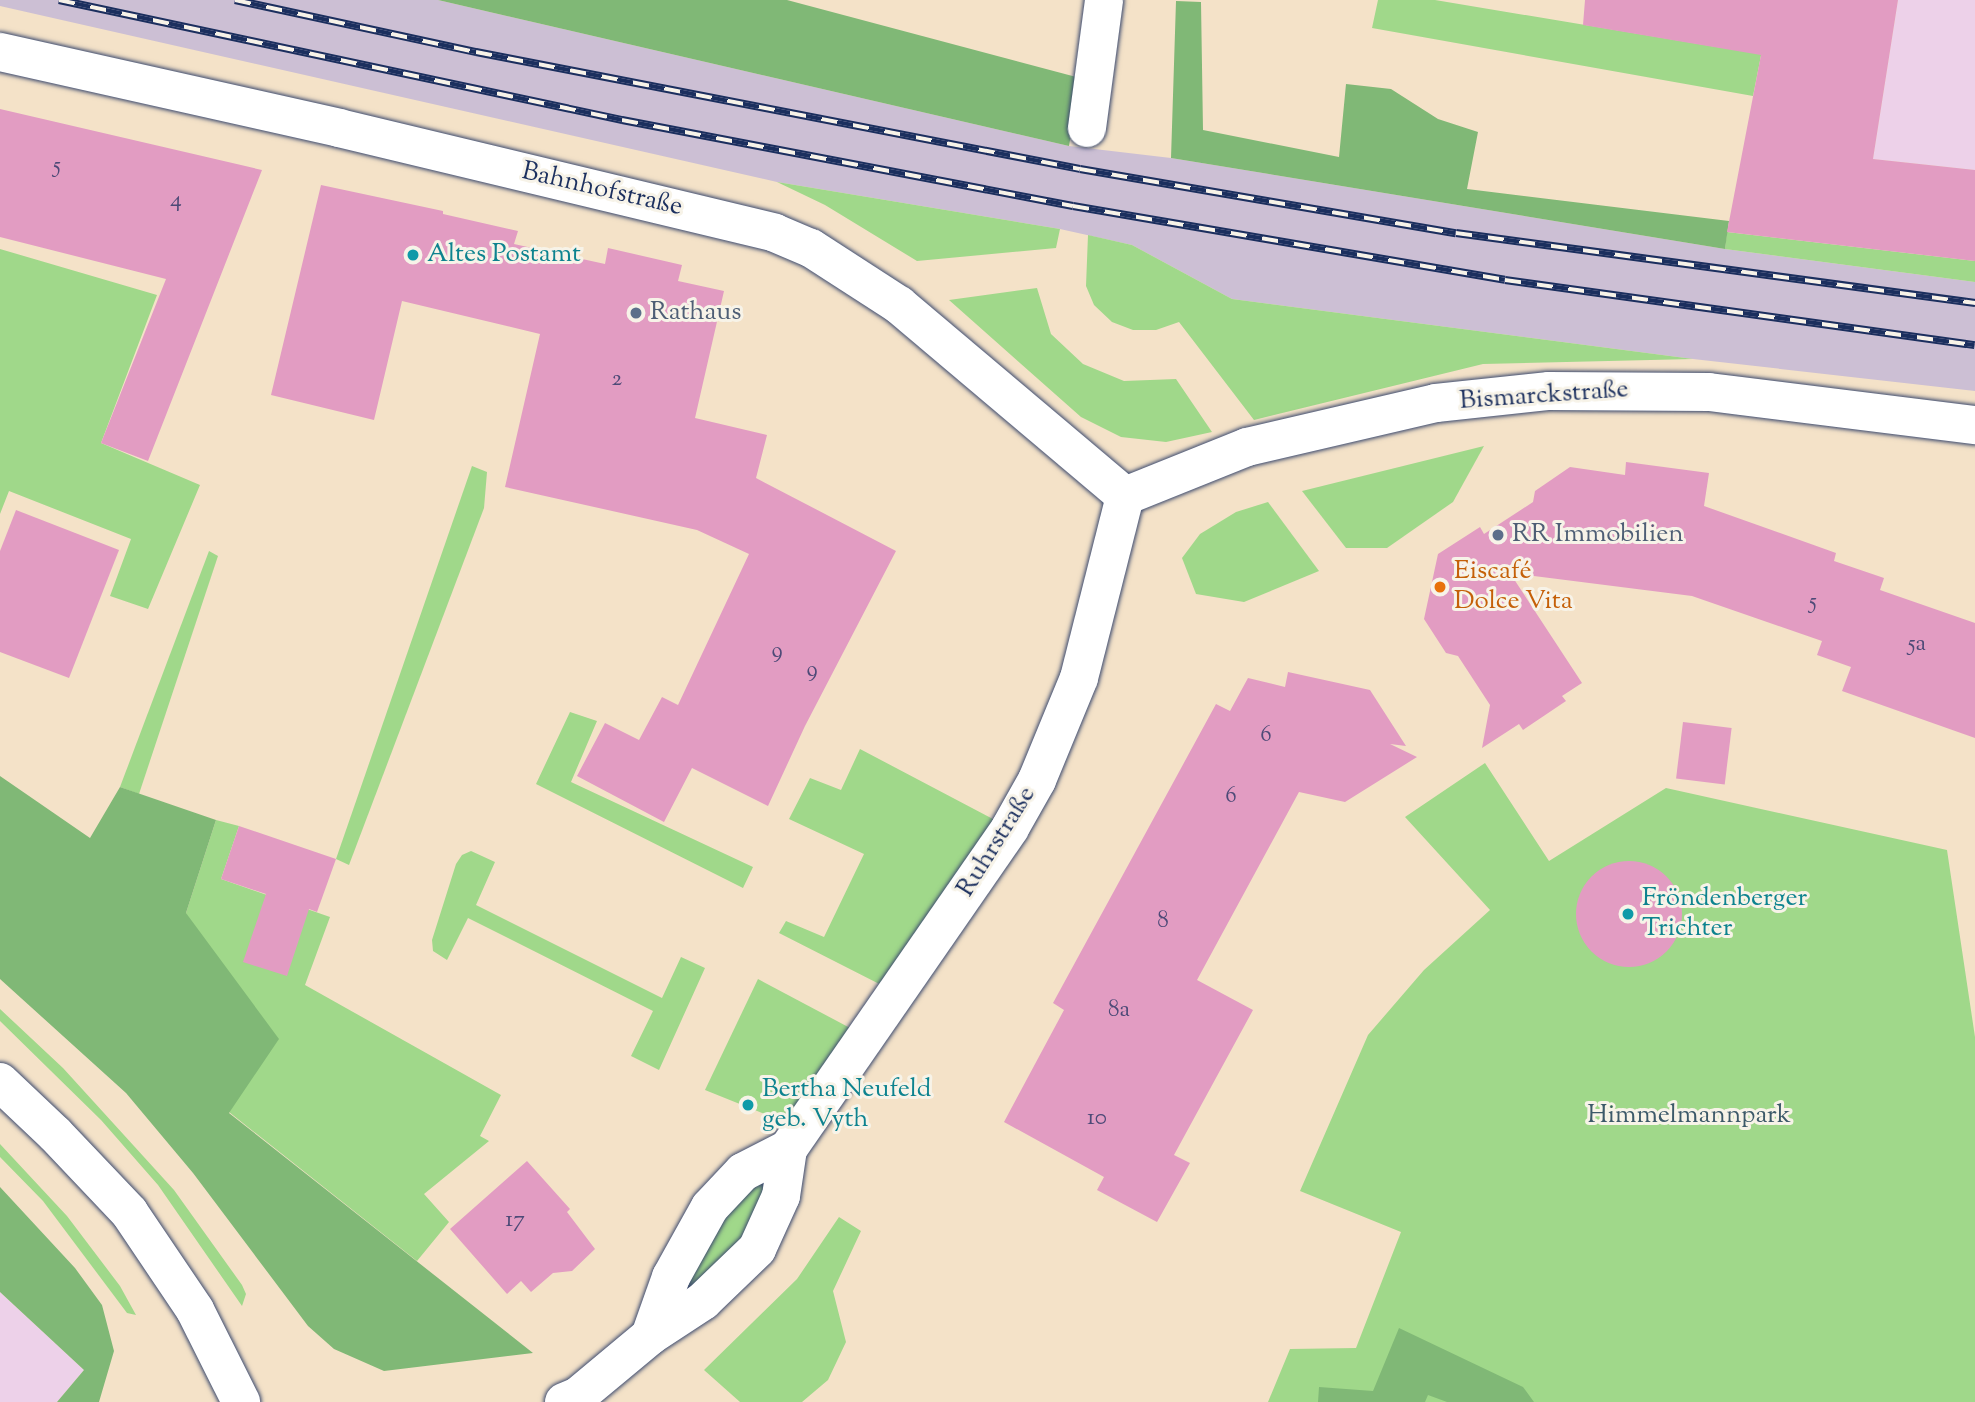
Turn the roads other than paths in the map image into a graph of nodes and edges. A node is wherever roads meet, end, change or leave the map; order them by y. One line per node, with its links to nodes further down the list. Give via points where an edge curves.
1 (1104, 0): 3 (street)
2 (0, 52): 5 (street, Bahnhofstraße, via 775,233 811,248 899,305)
3 (1087, 128)
4 (1975, 425): 5 (street, Bismarckstraße, via 1709,392 1549,391 1436,403 1247,447)
5 (1125, 496): 7 (street, Ruhrstraße, via 1079,678 1037,780 1010,828)
6 (0, 1082): 9 (street, via 129,1212 195,1310)
7 (788, 1149): 8 (street, Ruhrstraße, via 743,1172 710,1207 671,1277); 8 (street, Ruhrstraße, via 781,1196 757,1249 703,1301)
8 (649, 1336): 10 (street, Ruhrstraße, via 578,1396)
9 (241, 1402)
10 (564, 1402)

